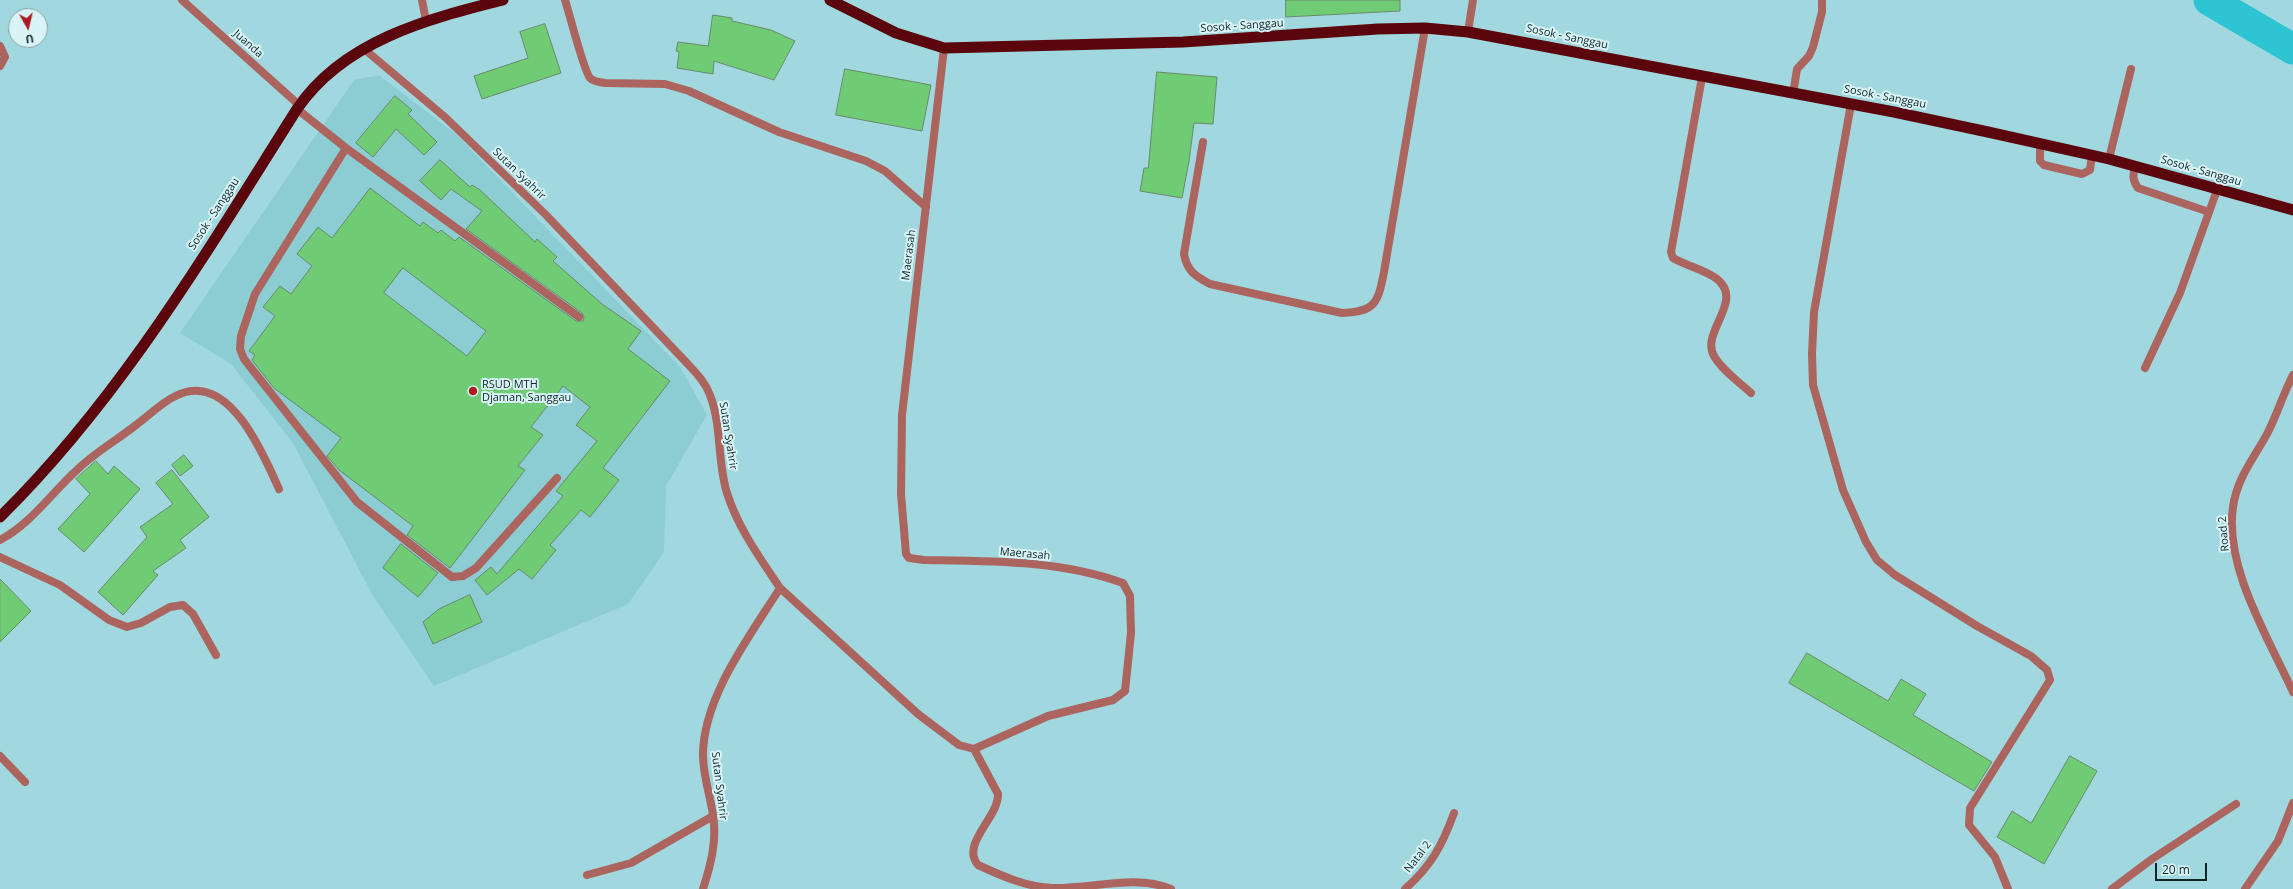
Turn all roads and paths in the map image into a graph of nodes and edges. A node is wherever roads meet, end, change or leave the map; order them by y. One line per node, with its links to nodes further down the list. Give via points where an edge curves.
1 (182, 0): 19 (street, Juanda)
2 (422, 0): 8 (street)
3 (503, 0): 8 (highway, Sosok - Sanggau)
4 (565, 0): 27 (street, via 585,66 590,78 595,81 665,84 689,91 779,132 866,161 885,171)
5 (830, 0): 13 (highway, Sosok - Sanggau, via 896,33)
6 (1473, 0): 10 (street)
7 (1822, 0): 17 (street, via 1822,12 1813,48 1797,69)
8 (426, 22): 12 (highway, Sosok - Sanggau)
9 (1425, 28): 10 (highway, Sosok - Sanggau); 13 (highway, Sosok - Sanggau, via 1183,42); 20 (street, via 1380,294 1373,306 1361,313 1342,313 1210,284 1195,276 1186,266 1184,254)
10 (1468, 32): 16 (highway, Sosok - Sanggau)
11 (0, 46): 14 (street, via 5,57)
12 (363, 48): 19 (highway, Sosok - Sanggau, via 329,72); 39 (street, Sutan Syahrir, via 446,118 546,215 702,381 715,413 723,476 733,510 755,551)
13 (944, 48): 27 (street, Maerasah)
14 (0, 66)
15 (2131, 69): 24 (street)
16 (1702, 77): 17 (highway, Sosok - Sanggau); 33 (street, via 1671,252 1673,258 1717,279 1723,285 1726,296 1725,309 1712,339 1712,351 1724,368)
17 (1793, 94): 18 (highway, Sosok - Sanggau)
18 (1851, 104): 21 (highway, Sosok - Sanggau); 53 (street, via 1814,312 1813,385 1843,490 1866,542 1878,560 1895,574 1977,626 2031,656 2047,670 2050,680 1970,808 1969,825 1995,857)
19 (298, 107): 22 (street, Juanda); 36 (highway, Sosok - Sanggau, via 159,323 103,402 49,466)
20 (1203, 142)
21 (2040, 144): 23 (highway, Sosok - Sanggau); 23 (street, via 2040,161 2044,165 2082,174 2090,170)
22 (346, 148): 30 (street, Juanda); 34 (street, via 255,294 241,336 240,349 244,358 357,502 452,577 463,576 476,568)
23 (2092, 155): 24 (highway, Sosok - Sanggau)
24 (2109, 159): 25 (highway, Sosok - Sanggau)
25 (2135, 166): 26 (highway, Sosok - Sanggau); 29 (street, via 2133,177 2138,188)
26 (2217, 190): 28 (highway, Sosok - Sanggau); 29 (street)
27 (926, 207): 42 (street, Maerasah, via 902,415 901,494 906,554 909,558 924,560 1022,563 1074,569 1124,583 1130,596 1125,691 1113,700 1048,716)
28 (2293, 210)
29 (2208, 212): 31 (street, via 2180,293)
30 (579, 317)
31 (2144, 368)
32 (2293, 375): 41 (street, Road 2, via 2267,434 2246,467 2238,487 2232,522 2244,584)
33 (1751, 393)
34 (557, 478)
35 (279, 489): 37 (street, via 256,440 230,407 215,395 197,390 185,392 166,402 78,469 22,526)
36 (0, 517)
37 (0, 540)
38 (0, 557): 40 (street, via 60,585 108,620 127,627 141,623 170,607 183,605 193,614)
39 (780, 588): 42 (street, via 918,714 959,746); 48 (street, Sutan Syahrir, via 739,652 708,717 703,756)
40 (216, 655)
41 (2293, 692)
42 (974, 749): 51 (street, via 998,794 998,801 972,852 973,860 978,865 1032,886 1054,888 1141,883 1158,884)
43 (0, 756): 44 (street)
44 (25, 782)
45 (2293, 803): 55 (street, via 2278,841)
46 (2236, 804): 54 (street, via 2152,859)
47 (1454, 813): 52 (street, Natal 2, via 1435,856)
48 (713, 816): 49 (street, via 631,864); 50 (street, Sutan Syahrir, via 713,858)
49 (586, 875)
50 (703, 889)
51 (1171, 889)
52 (1405, 889)
53 (2008, 889)
54 (2112, 889)
55 (2245, 889)

